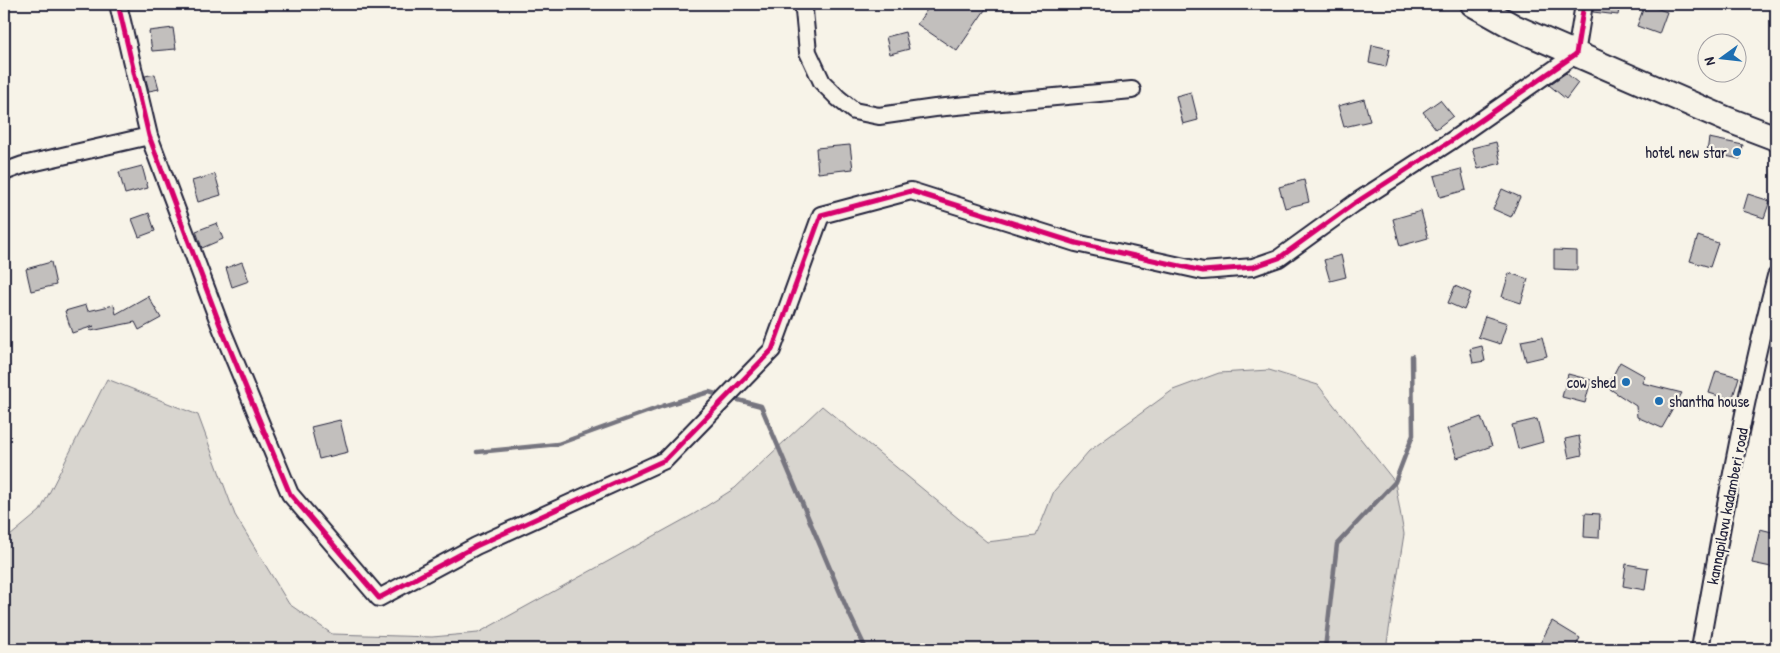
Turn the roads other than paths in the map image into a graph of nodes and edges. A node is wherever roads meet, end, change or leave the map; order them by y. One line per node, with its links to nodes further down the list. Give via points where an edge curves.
1 (118, 4): 7 (street)
2 (806, 4): 6 (street, via 808,52 822,82 854,110 879,116)
3 (1474, 4): 5 (main road, via 1514,27)
4 (1584, 4): 5 (street)
5 (1576, 54): 7 (street, via 1279,258 1253,267 1203,271 1076,243 911,191 821,215 772,350 665,460 476,546 379,598 290,494 220,325); 8 (main road)
6 (1132, 90)
7 (149, 136): 9 (street, via 23,164)
8 (1776, 138)
9 (4, 172)
10 (1776, 276): 11 (street, kannapilavu kadamberi road, via 1728,491)
11 (1700, 649)

